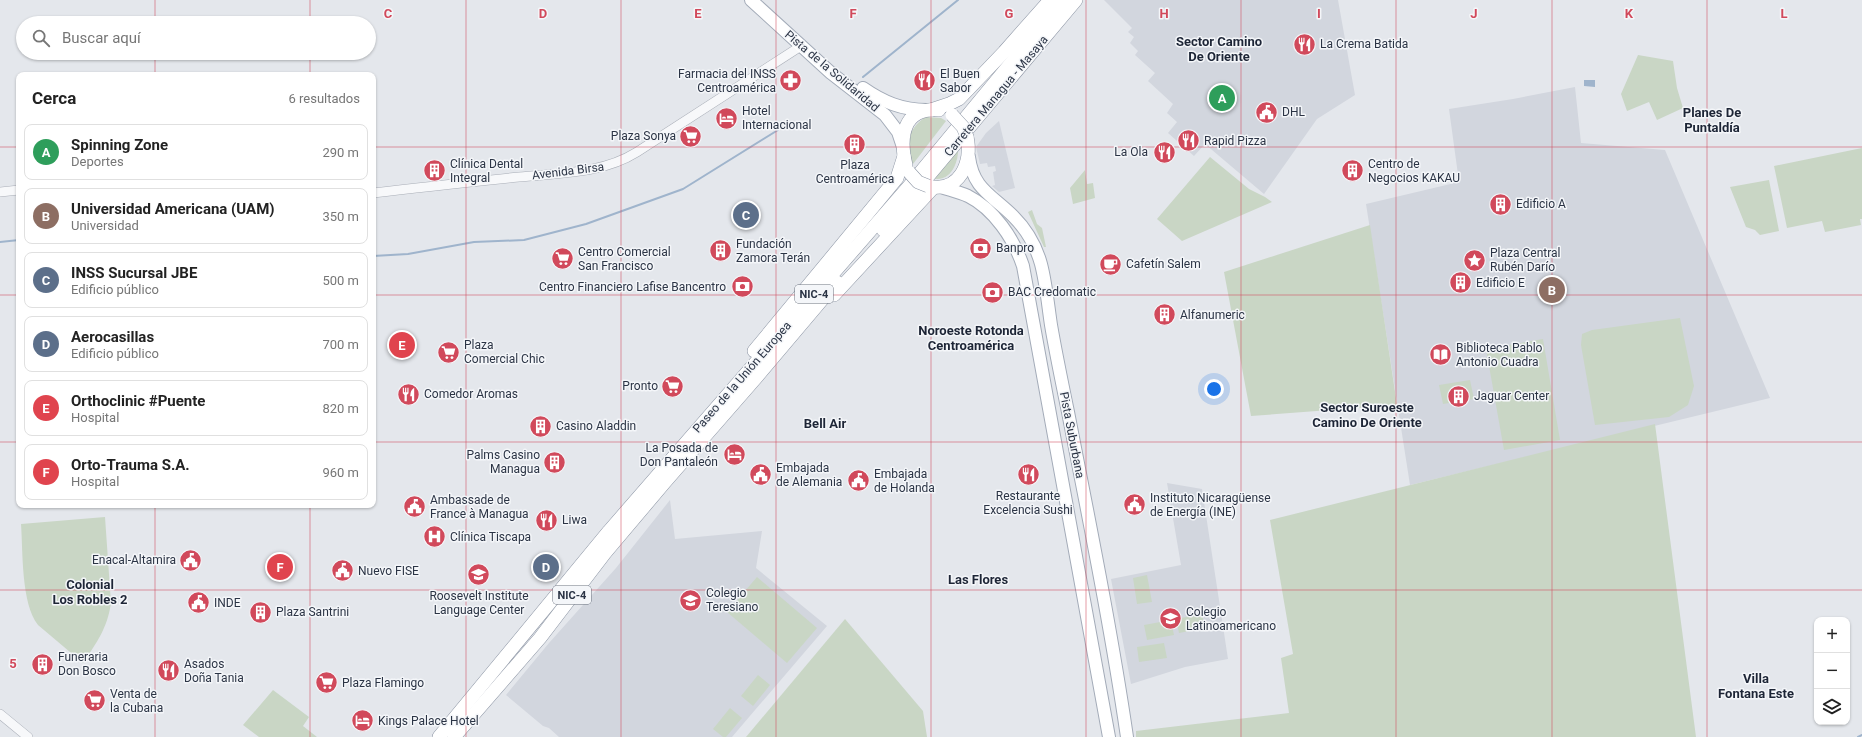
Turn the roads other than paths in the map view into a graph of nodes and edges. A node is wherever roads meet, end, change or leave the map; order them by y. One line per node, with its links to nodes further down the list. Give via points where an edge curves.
1 (751, 0): 7 (main road, Pista de la Solidaridad)
2 (762, 0): 8 (main road, Pista de la Solidaridad, via 816,50 873,95 899,107)
3 (1050, 0): 8 (highway, Carretera Managua - Masaya, via 959,99)
4 (1063, 0): 12 (highway, Carretera Managua - Masaya / NIC-4)
5 (1076, 0): 12 (highway, Carretera Managua - Masaya / NIC-4)
6 (1086, 0): 9 (highway, via 976,131)
7 (801, 46): 10 (main road, Pista de la Solidaridad, via 891,122 901,137); 15 (street, Avenida Birsa, via 623,161 612,165 573,172)
8 (929, 110): 9 (highway, bridge, via 952,115 964,127); 10 (highway, via 912,118 905,127)
9 (968, 146): 11 (highway, via 965,169 958,180 949,185); 17 (main road, Pista Suburbana, via 971,169 976,181 982,190 1023,227)
10 (903, 152): 11 (highway, bridge, via 909,172 918,182); 19 (highway, via 897,178 760,343)
11 (934, 187): 16 (main road, Pista Suburbana, via 970,197); 18 (highway, Paseo de la Unión Europea, via 890,232 784,353)
12 (913, 188): 18 (highway, Paseo de la Unión Europea / NIC-4); 19 (highway, Paseo de la Unión Europea / NIC-4)
13 (16, 190): 14 (street)
14 (0, 192)
15 (376, 193)
16 (993, 216): 17 (main road, via 1015,237 1030,260 1034,264); 24 (main road, Pista Suburbana, via 1016,246 1026,280)
17 (1041, 264): 25 (main road, Pista Suburbana, via 1117,667)
18 (755, 380): 23 (highway, Paseo de la Unión Europea / NIC-4, via 605,553 540,638)
19 (719, 403): 22 (highway, Paseo de la Unión Europea / NIC-4, via 609,530)
20 (0, 714): 21 (street)
21 (28, 737)
22 (439, 737)
23 (454, 737)
24 (1109, 737)
25 (1127, 737)

